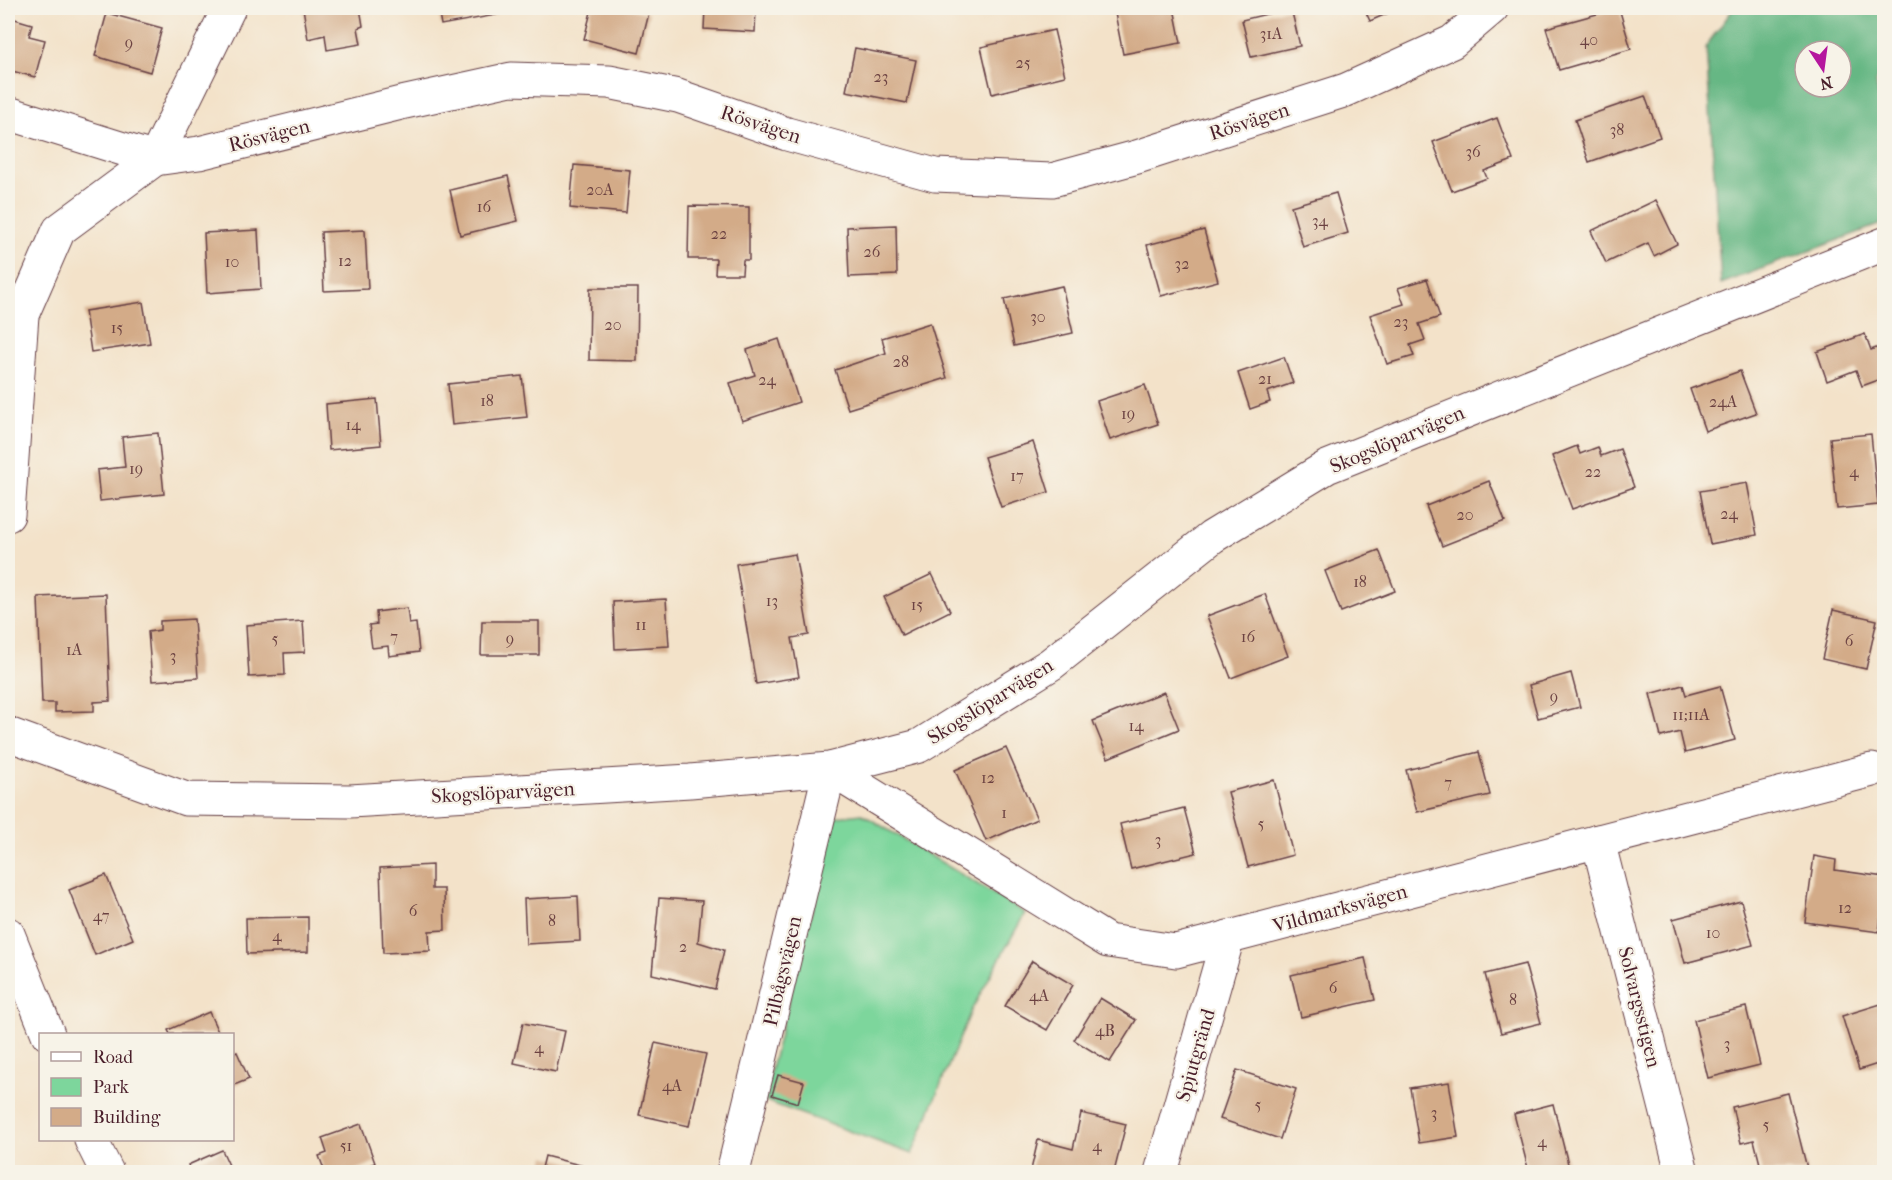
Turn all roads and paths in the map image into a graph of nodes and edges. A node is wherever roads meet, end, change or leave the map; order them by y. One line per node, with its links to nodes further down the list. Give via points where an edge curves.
1 (229, 8): 4 (street)
2 (1492, 8): 4 (street, Rösvägen, via 1452,42 1346,90 1052,180 935,175 787,134 678,96 609,82 511,80 199,153)
3 (8, 113): 4 (street, Rösvägen)
4 (155, 159): 6 (street, via 59,230 22,315)
5 (1884, 244): 9 (street, Skogslöparvägen, via 1327,467 1212,537 1051,664 919,746)
6 (8, 515)
7 (8, 734): 9 (street, Skogslöparvägen, via 186,799 350,801)
8 (1880, 766): 10 (street, Vildmarksvägen)
9 (830, 770): 12 (street, Vildmarksvägen, via 1108,941 1176,951); 16 (street, Pilbågsvägen)
10 (1598, 842): 12 (street, Vildmarksvägen); 18 (street, Solvargsstigen)
11 (8, 934): 13 (street)
12 (1228, 937): 17 (street, Spjutgränd)
13 (47, 1033)
14 (91, 1141): 15 (street)
15 (107, 1173)
16 (733, 1173)
17 (1161, 1173)
18 (1682, 1173)

